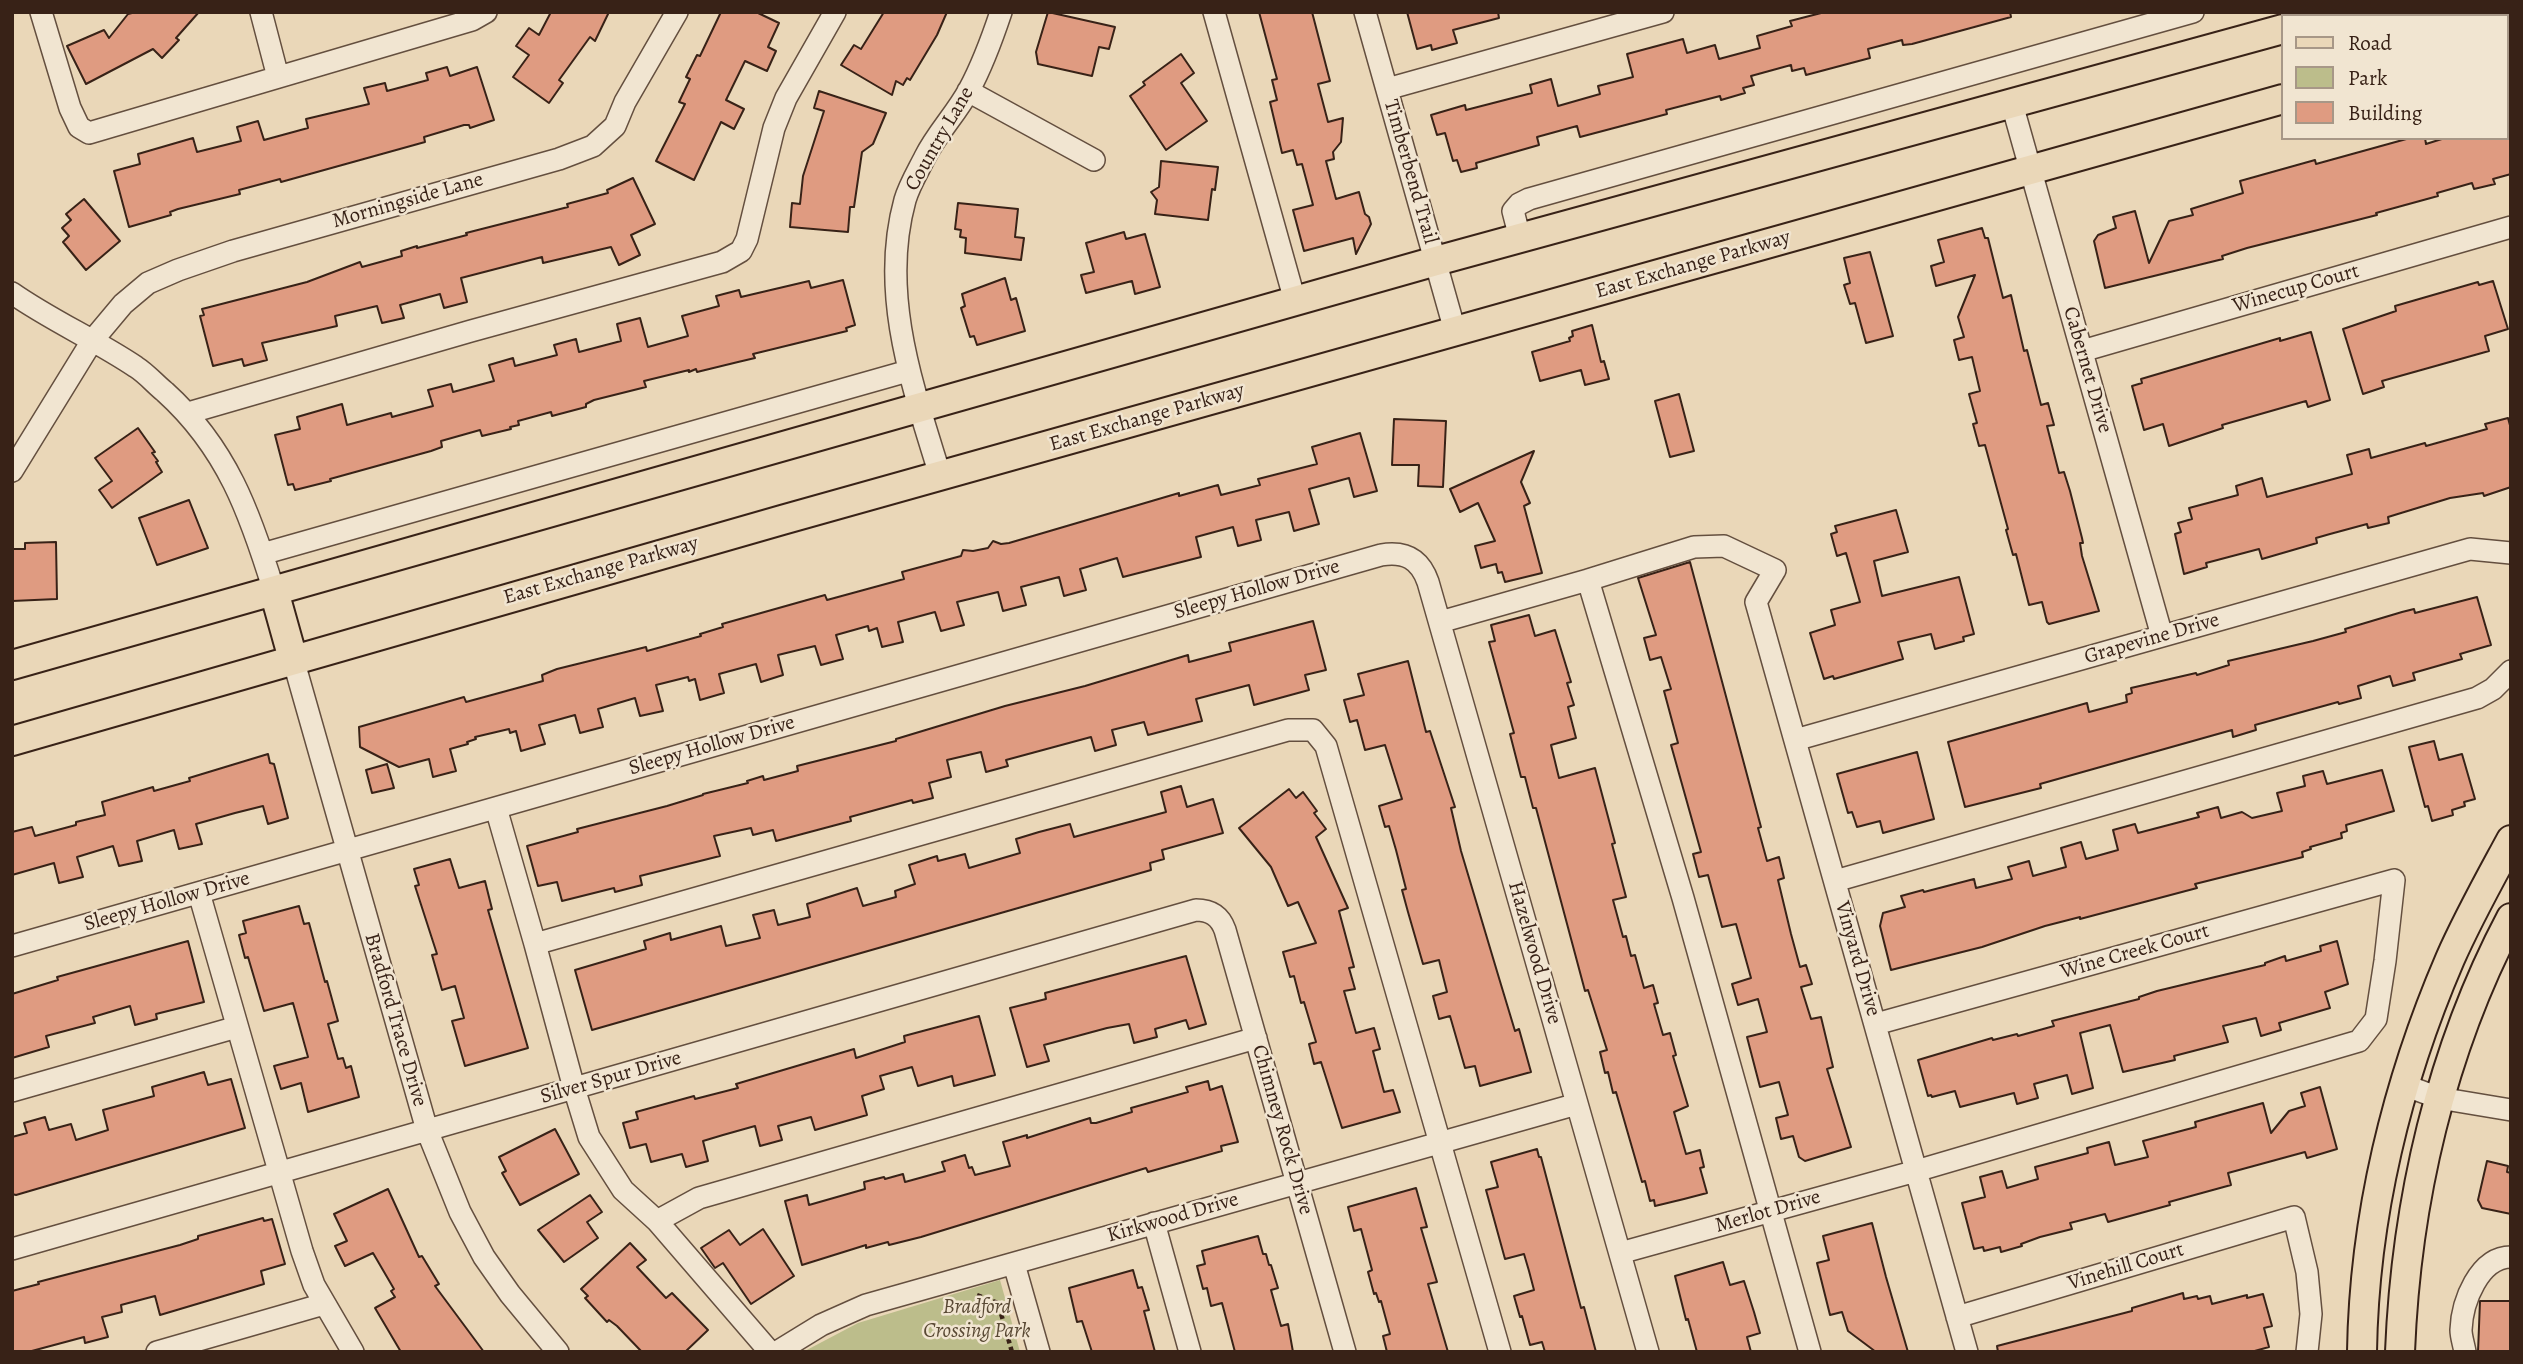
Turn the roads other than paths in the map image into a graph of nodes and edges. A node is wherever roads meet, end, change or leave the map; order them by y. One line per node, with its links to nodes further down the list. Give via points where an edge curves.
1 (41, 12): 12 (street, via 70,108 79,127 89,133)
2 (261, 12): 12 (street)
3 (486, 12): 12 (street)
4 (677, 12): 25 (street, Morningside Lane, via 615,126 593,146 178,270 148,284 123,304)
5 (835, 12): 29 (street, via 774,128 741,251 712,265)
6 (1001, 12): 14 (street, Country Lane)
7 (1214, 12): 23 (street)
8 (1365, 12): 13 (street, Timberbend Trail)
9 (1663, 12): 13 (street)
10 (2193, 12): 20 (street, via 1529,199 1513,211)
11 (2282, 29): 16 (main road)
12 (278, 77)
13 (1387, 89): 21 (street, Timberbend Trail)
14 (968, 91): 17 (street); 27 (street, Country Lane, via 926,153 906,198 898,233 899,324)
15 (2282, 99): 18 (main road, East Exchange Parkway)
16 (2012, 104): 18 (street, Cabernet Drive); 20 (main road)
17 (1094, 160)
18 (2031, 170): 24 (main road, East Exchange Parkway); 26 (street, Cabernet Drive)
19 (2511, 227): 26 (street, Winecup Court)
20 (1520, 238): 21 (main road)
21 (1436, 261): 23 (main road); 24 (street, Timberbend Trail)
22 (12, 293): 25 (street)
23 (1295, 301): 28 (main road)
24 (1455, 331): 31 (main road, East Exchange Parkway)
25 (92, 341): 29 (street, via 138,369); 30 (street, Morningside Lane)
26 (2082, 351): 38 (street, Cabernet Drive)
27 (908, 371): 28 (street, Country Lane); 33 (street)
28 (919, 408): 31 (street, Country Lane); 36 (main road)
29 (188, 413): 33 (street, via 243,498)
30 (12, 471)
31 (940, 475): 39 (main road, East Exchange Parkway)
32 (2511, 553): 38 (street, Grapevine Drive, via 2470,549)
33 (262, 554): 36 (street)
34 (1412, 559): 37 (street, Hazelwood Drive, via 1424,570); 44 (street, Sleepy Hollow Drive, via 1393,553 1381,555)
35 (1588, 580): 37 (street); 42 (street, Vinyard Drive, via 1693,547 1724,546 1775,570 1756,602); 68 (street, via 1683,898)
36 (274, 591): 39 (main road); 40 (main road)
37 (1440, 622): 61 (street, Hazelwood Drive)
38 (2162, 636): 42 (street, Grapevine Drive)
39 (293, 659): 43 (main road, East Exchange Parkway); 46 (street, Bradford Trace Drive)
40 (12, 666)
41 (2511, 671): 48 (street, via 2477,698)
42 (1795, 740): 48 (street, Vinyard Drive)
43 (12, 741)
44 (496, 808): 46 (street, Sleepy Hollow Drive); 52 (street)
45 (2511, 840): 57 (main road, via 2450,959)
46 (347, 850): 49 (street, Sleepy Hollow Drive); 63 (street, Bradford Trace Drive)
47 (2394, 880): 54 (street, Wine Creek Court); 65 (street, Merlot Drive, via 2376,1019 2359,1041)
48 (1835, 881): 54 (street, Vinyard Drive)
49 (199, 893): 53 (street, Sleepy Hollow Drive); 55 (street)
50 (1211, 912): 56 (street, Chimney Rock Drive, via 1225,930); 58 (street, Silver Spur Drive, via 1196,910)
51 (2511, 918): 60 (main road, via 2456,1042)
52 (535, 944): 58 (street); 64 (street, via 1288,730 1313,730 1326,746)
53 (12, 946)
54 (1876, 1024): 65 (street, Vinyard Drive)
55 (237, 1027): 59 (street); 66 (street)
56 (1256, 1038): 67 (street, Chimney Rock Drive); 69 (street, via 699,1198)
57 (2404, 1085): 60 (street); 90 (main road, via 2382,1174 2368,1265)
58 (574, 1088): 63 (street, Silver Spur Drive); 69 (street, via 589,1137 623,1189)
59 (12, 1091)
60 (2439, 1098): 62 (street); 91 (main road, via 2418,1189)
61 (1577, 1104): 64 (street, Kirkwood Drive); 72 (street, Hazelwood Drive)
62 (2511, 1110)
63 (427, 1130): 66 (street, Silver Spur Drive); 79 (street, Bradford Trace Drive, via 484,1257)
64 (1440, 1142): 67 (street, Kirkwood Drive); 85 (street)
65 (1916, 1171): 68 (street, Merlot Drive); 76 (street, Vinyard Drive)
66 (278, 1173): 71 (street, Silver Spur Drive); 75 (street)
67 (1297, 1182): 70 (street, Kirkwood Drive); 84 (street, Chimney Rock Drive)
68 (1769, 1211): 72 (street, Merlot Drive); 87 (street)
69 (657, 1221): 80 (street)
70 (1154, 1223): 74 (street, Kirkwood Drive); 83 (street)
71 (12, 1249)
72 (1620, 1253): 86 (street, Hazelwood Drive)
73 (2511, 1257): 92 (street, via 2490,1264 2477,1277 2461,1329)
74 (1014, 1264): 81 (street, Kirkwood Drive, via 866,1306 821,1325); 82 (street)
75 (324, 1304): 77 (street); 78 (street)
76 (1957, 1317): 88 (street, Vinyard Drive); 89 (street, Vinehill Court, via 2294,1217 2307,1272 2311,1314)
77 (157, 1352)
78 (353, 1352)
79 (558, 1352)
80 (770, 1352)
81 (777, 1352)
82 (1039, 1352)
83 (1191, 1352)
84 (1345, 1352)
85 (1500, 1352)
86 (1648, 1352)
87 (1810, 1352)
88 (1966, 1352)
89 (2307, 1352)
90 (2362, 1352)
91 (2400, 1352)
92 (2465, 1352)

